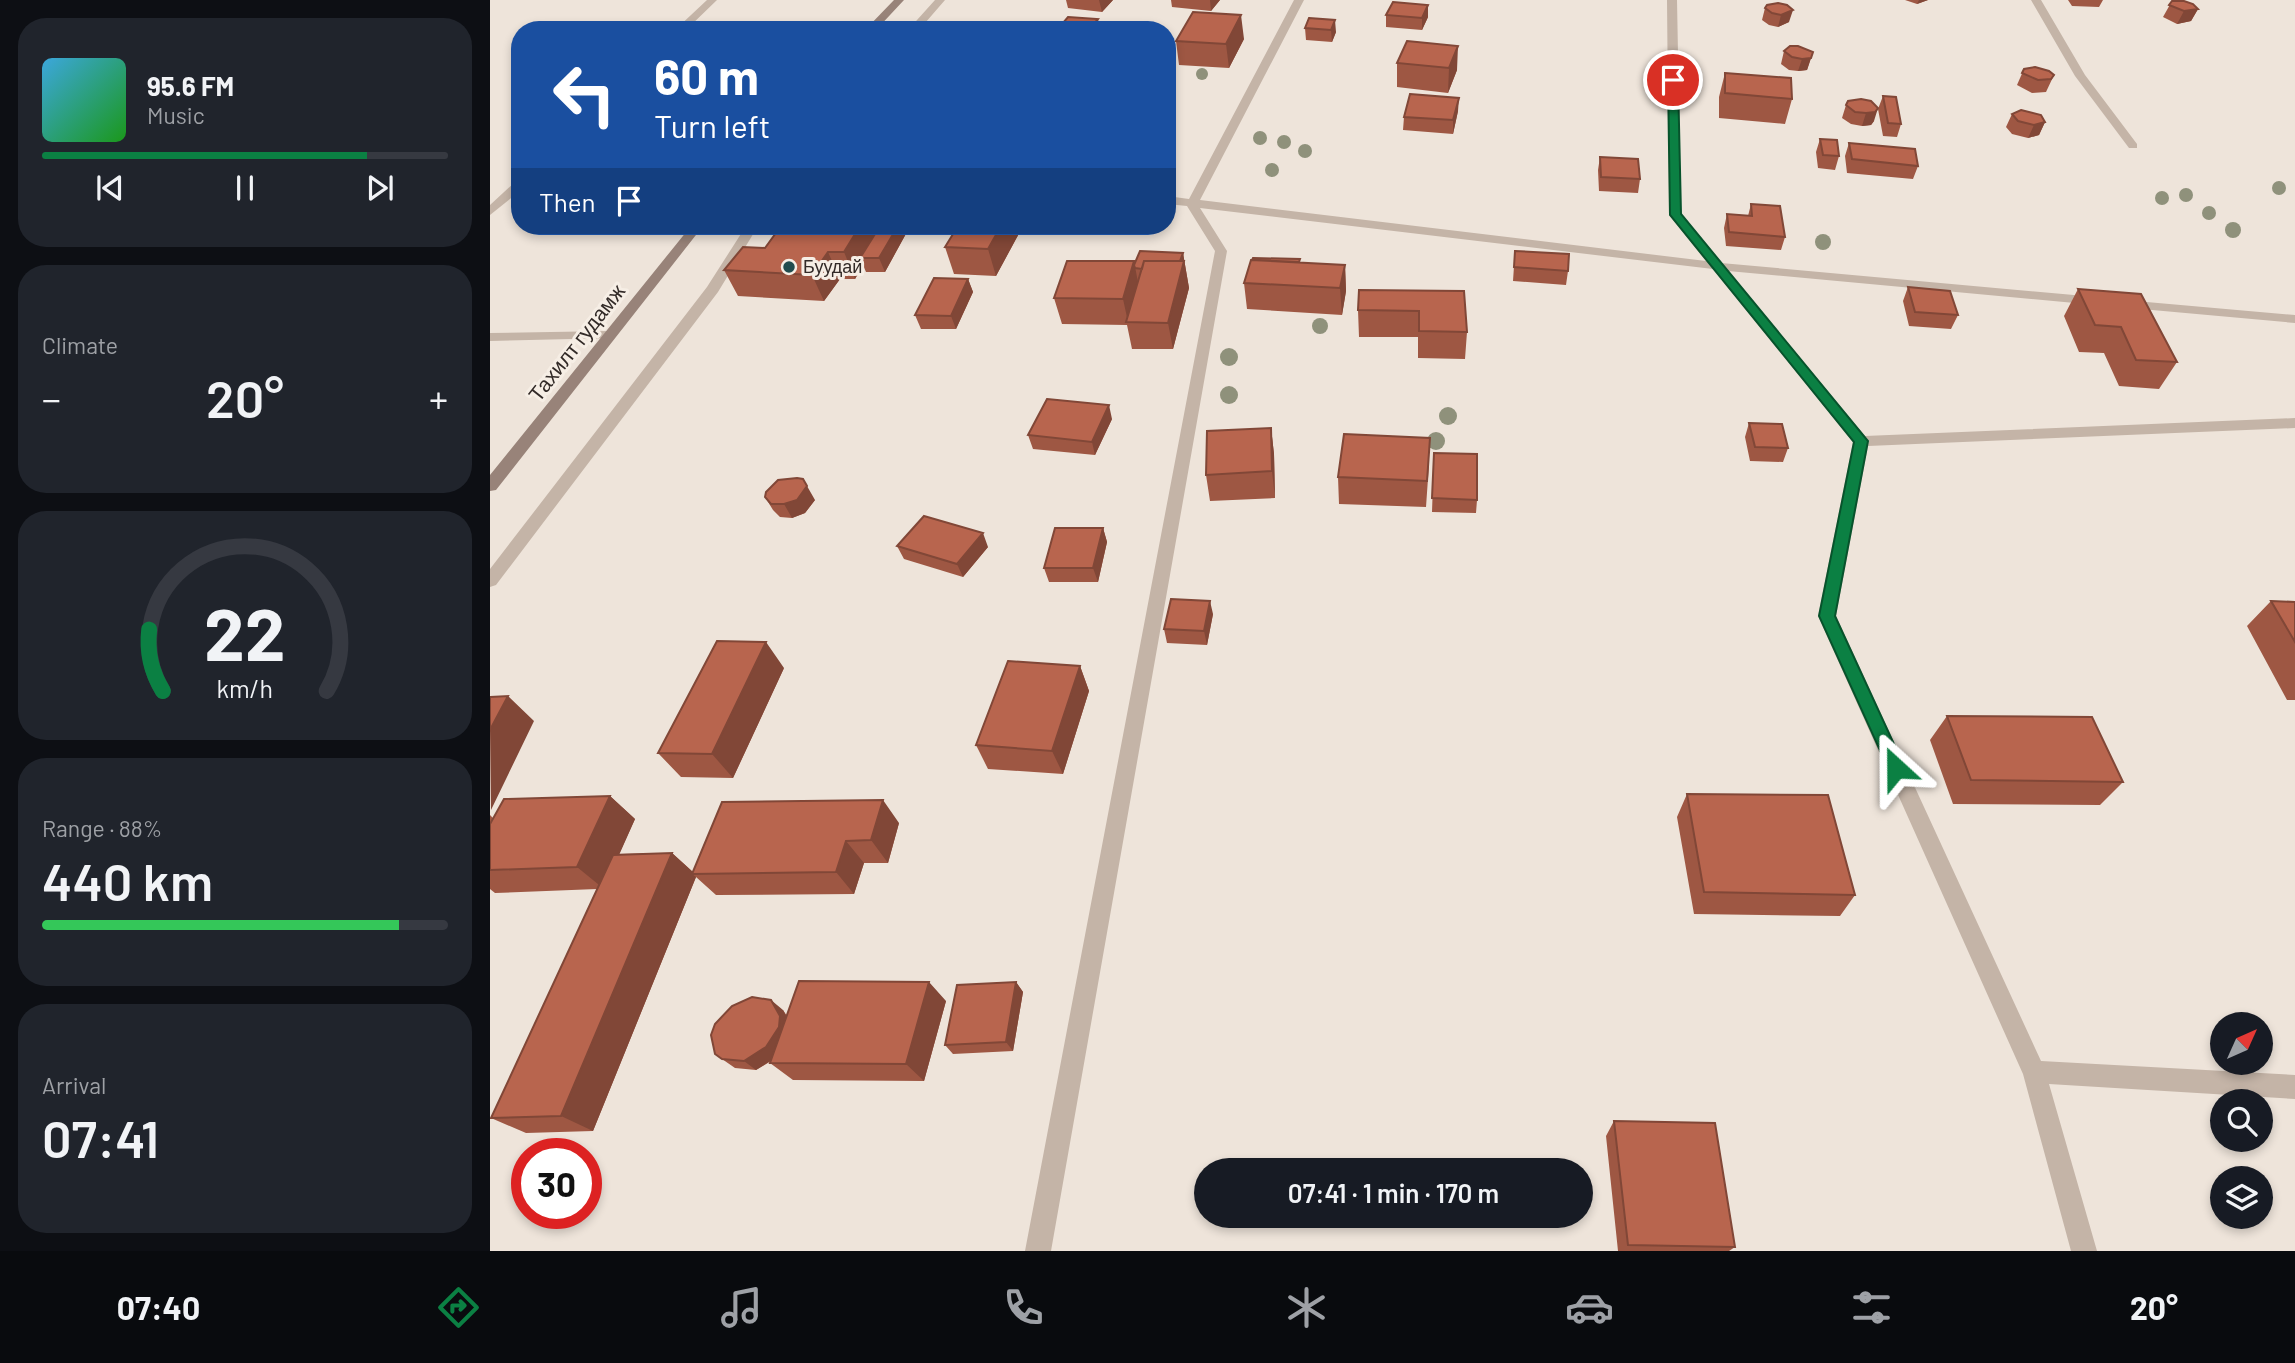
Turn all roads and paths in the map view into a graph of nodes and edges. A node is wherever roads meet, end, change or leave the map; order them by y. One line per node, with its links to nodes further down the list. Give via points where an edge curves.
1 (712, 0): 7 (street)
2 (899, 0): 8 (main road)
3 (940, 0): 9 (street)
4 (1299, 0): 13 (street)
5 (1672, 0): 17 (street, via 1675,215)
6 (2036, 0): 10 (street, via 2080,76)
7 (690, 21)
8 (879, 21)
9 (921, 21)
10 (2133, 146)
11 (511, 192): 14 (street)
12 (1176, 201): 13 (street)
13 (1192, 204): 17 (street); 27 (street, via 1221,251)
14 (490, 211)
15 (689, 235): 19 (main road, Тахилт гудамж)
16 (746, 235): 24 (street, via 713,289)
17 (1716, 266): 18 (street); 22 (street)
18 (2295, 319)
19 (610, 335): 20 (street); 23 (main road, Тахилт гудамж)
20 (490, 337)
21 (2295, 423): 22 (street)
22 (1861, 441): 25 (street, via 1827,616)
23 (490, 486)
24 (490, 581)
25 (2034, 1072): 26 (street); 28 (street)
26 (2295, 1087)
27 (1038, 1251)
28 (2084, 1251)

